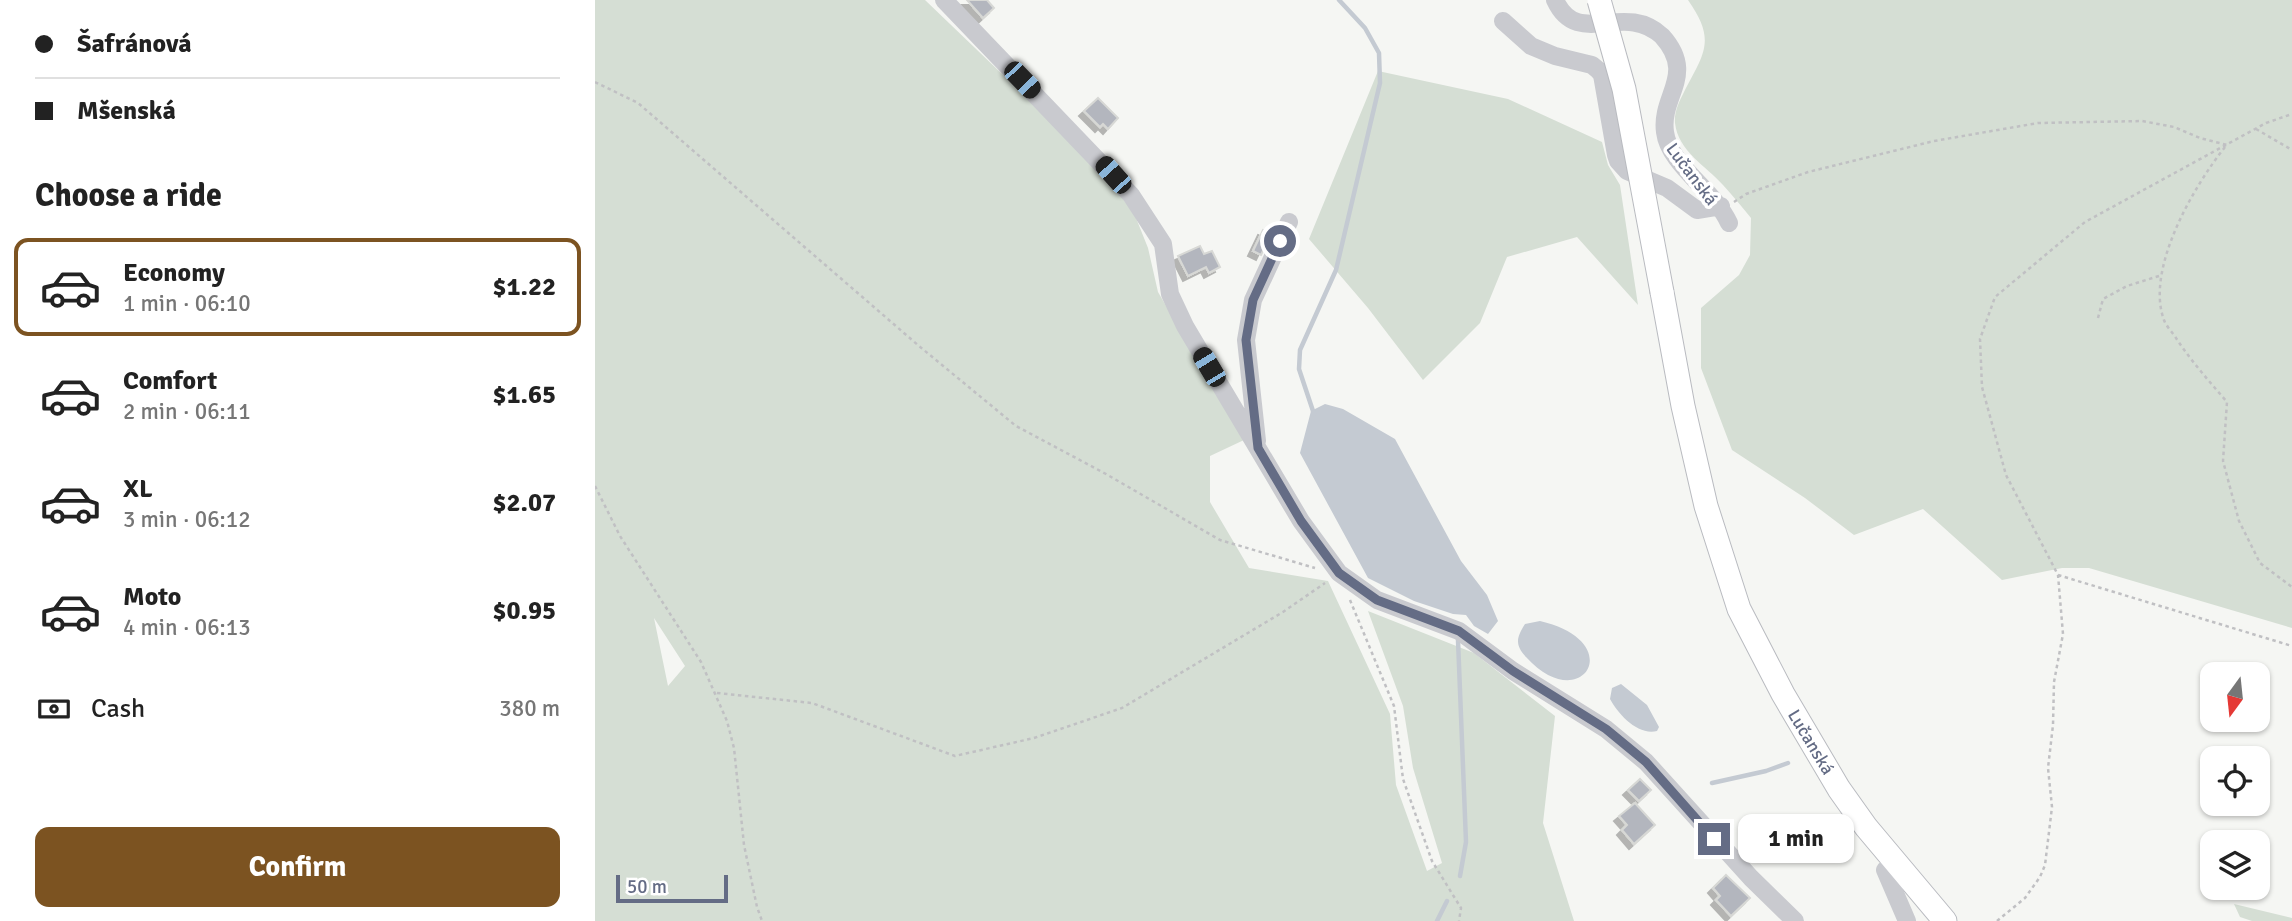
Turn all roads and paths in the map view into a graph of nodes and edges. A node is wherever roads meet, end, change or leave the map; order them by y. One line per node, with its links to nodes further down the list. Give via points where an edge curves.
1 (944, 0): 14 (street, via 1131,195 1163,244 1170,294 1185,326)
2 (1555, 0): 10 (street, Lučanská, via 1576,22 1638,20 1660,33 1672,48 1677,79 1665,115 1667,144)
3 (1599, 0): 26 (main road, Lučanská, bridge, via 1629,113 1683,406 1706,506 1739,609 1811,745 1866,827)
4 (1503, 21): 10 (street, Lučanská, via 1531,46 1592,65 1602,75 1616,155 1626,171 1667,188 1697,210)
5 (595, 82): 16 (path, via 638,103 1016,426 1220,540)
6 (2292, 114): 7 (path)
7 (2256, 129): 8 (path); 9 (path)
8 (2227, 145): 10 (path, via 2142,121 2038,123 1934,141 1808,172 1746,194); 12 (path, via 2204,173 2169,245); 17 (path, via 2085,222 1995,297 1980,339 1982,387 2006,475)
9 (2292, 149)
10 (1725, 214)
11 (1289, 222): 14 (street, via 1253,300 1246,340)
12 (2162, 275): 13 (path, via 2102,299); 18 (path, via 2164,320 2227,402 2223,461 2239,521 2260,563)
13 (2098, 318)
14 (1258, 448): 16 (street, via 1301,521)
15 (595, 486): 20 (path, via 619,536)
16 (1339, 573): 20 (path, via 1283,612 1122,708 1034,738 955,756 812,704); 23 (path, via 1394,706 1403,779 1432,861 1461,908); 24 (street, via 1377,600 1459,631 1606,729 1646,762)
17 (2058, 575): 19 (path); 27 (path, via 2063,634 2047,768 2052,807 2045,865 2025,898)
18 (2292, 587)
19 (2292, 646)
20 (717, 693): 22 (path, via 734,748 744,845)
21 (1885, 870): 25 (street)
22 (762, 921)
23 (1459, 921)
24 (1795, 921)
25 (1907, 921)
26 (1945, 921)
27 (1997, 921)

